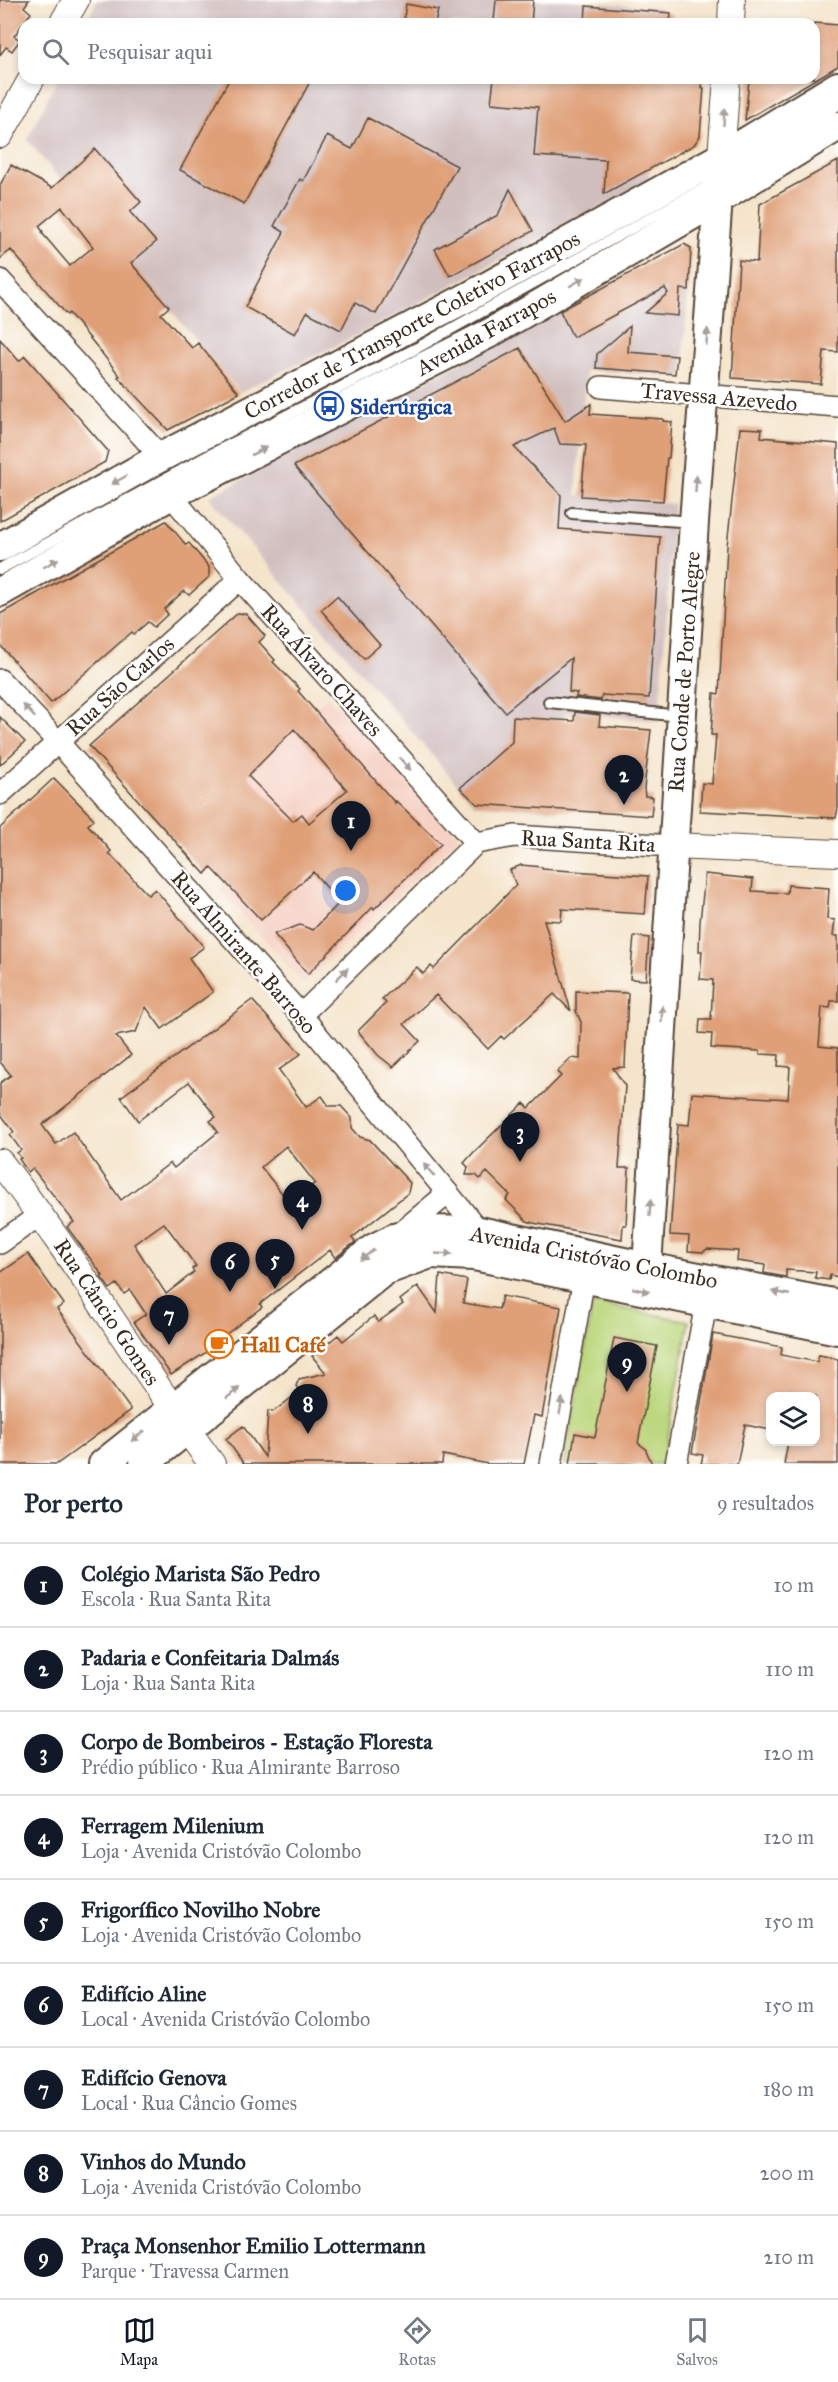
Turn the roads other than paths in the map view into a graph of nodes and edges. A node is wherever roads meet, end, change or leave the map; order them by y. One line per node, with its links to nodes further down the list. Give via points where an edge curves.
1 (76, 0): 3 (street)
2 (732, 0): 4 (street)
3 (66, 18)
4 (730, 18)
5 (29, 84): 10 (street)
6 (727, 84): 11 (street, Rua Conde de Porto Alegre, one-way to 6)
7 (838, 86): 11 (main road, Avenida Farrapos)
8 (838, 105): 11 (lane, Corredor de Transporte Coletivo Farrapos)
9 (838, 126): 11 (main road, Avenida Farrapos)
10 (0, 135)
11 (720, 179): 13 (main road, Avenida Farrapos); 14 (main road, Avenida Farrapos, one-way to 11); 15 (lane, Corredor de Transporte Coletivo Farrapos); 17 (main road, Rua Conde de Porto Alegre, one-way to 11)
12 (0, 280): 19 (street)
13 (468, 297): 15 (lane); 19 (main road, Avenida Farrapos)
14 (490, 333): 15 (lane); 20 (main road, Avenida Farrapos, one-way to 14)
15 (417, 348): 24 (lane, Corredor de Transporte Coletivo Farrapos)
16 (601, 387): 17 (street, Travessa Azevedo)
17 (703, 396): 18 (street, Travessa Azevedo); 22 (main road, Rua Conde de Porto Alegre, one-way to 17)
18 (838, 406)
19 (161, 457): 23 (main road, Avenida Farrapos, one-way to 23)
20 (171, 495): 25 (street, Rua Álvaro Chaves); 26 (main road, Avenida Farrapos, one-way to 20)
21 (572, 513): 22 (lane)
22 (694, 522): 29 (main road, Rua Conde de Porto Alegre)
23 (0, 547)
24 (0, 569)
25 (240, 579): 30 (street, Rua São Carlos); 32 (street, Rua Álvaro Chaves, one-way to 32)
26 (0, 592)
27 (0, 681): 30 (street, Rua Almirante Barroso, one-way to 27)
28 (549, 702): 29 (lane)
29 (681, 716): 33 (main road, Rua Conde de Porto Alegre)
30 (57, 741): 31 (street, Rua São Carlos); 35 (street, Rua Almirante Barroso)
31 (0, 794)
32 (476, 843): 33 (street, Rua Santa Rita, via 515,836); 35 (street, one-way to 32)
33 (673, 846): 34 (street, Rua Santa Rita); 42 (main road, Rua Conde de Porto Alegre, one-way to 33)
34 (838, 853)
35 (301, 1015): 37 (street, Rua Almirante Barroso, one-way to 35)
36 (0, 1162): 38 (street, Rua Câncio Gomes)
37 (448, 1193): 39 (street, Rua Almirante Barroso); 40 (street)
38 (42, 1214): 41 (street); 47 (street, Rua Câncio Gomes)
39 (479, 1231): 40 (main road, Avenida Cristóvão Colombo, via 424,1230); 42 (main road, Avenida Cristóvão Colombo)
40 (394, 1238): 47 (main road, Avenida Cristóvão Colombo, one-way to 47, via 375,1248)
41 (0, 1243)
42 (646, 1267): 45 (main road, Avenida Cristóvão Colombo, one-way to 42)
43 (584, 1278): 44 (main road, Avenida Cristóvão Colombo, one-way to 44); 47 (main road, Avenida Cristóvão Colombo, one-way to 43, via 384,1271 430,1254 474,1256); 51 (street, one-way to 43)
44 (706, 1304): 46 (main road, Avenida Cristóvão Colombo); 52 (street)
45 (838, 1304)
46 (838, 1330)
47 (180, 1419): 48 (main road, Avenida Cristóvão Colombo, one-way to 48); 49 (main road, Avenida Cristóvão Colombo); 50 (street, Rua Câncio Gomes)
48 (103, 1464)
49 (144, 1464)
50 (212, 1464)
51 (551, 1464)
52 (676, 1464)

